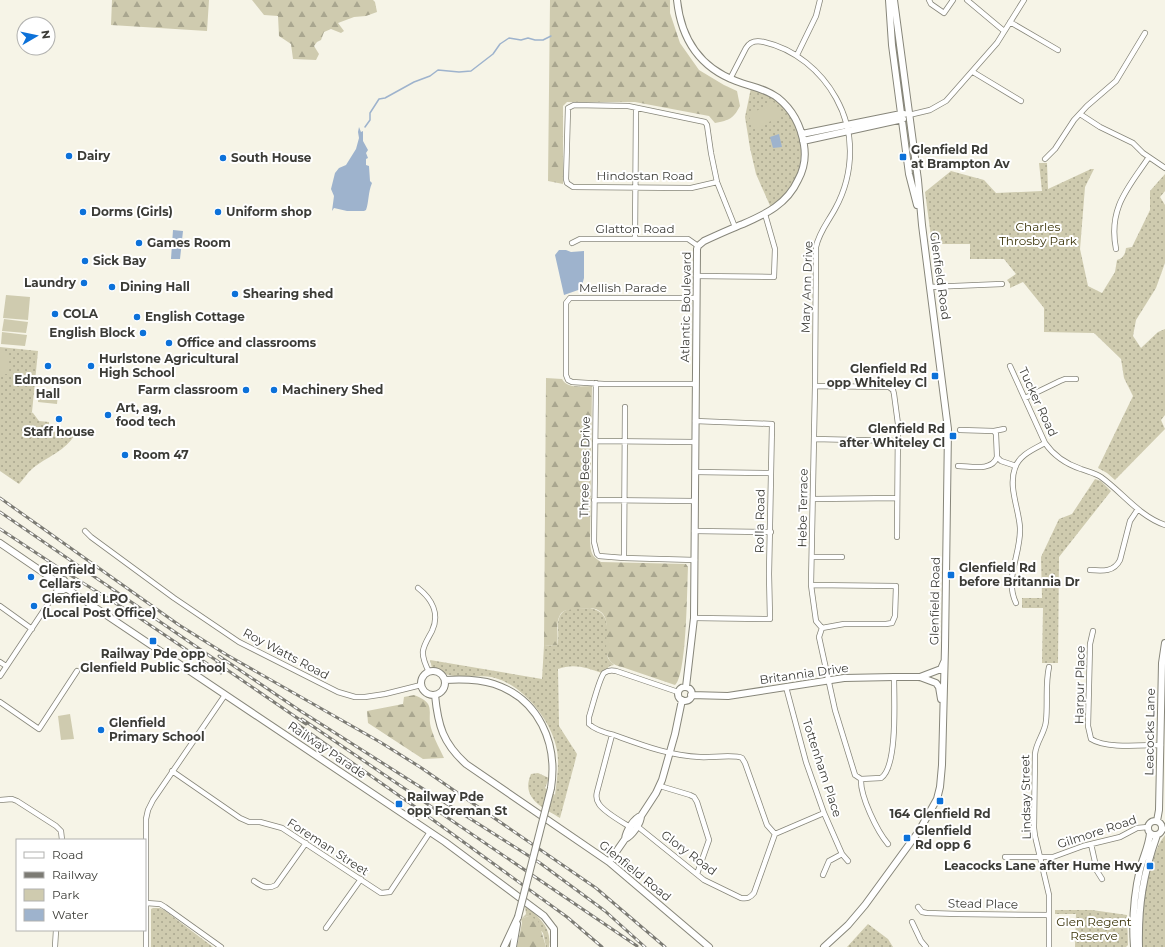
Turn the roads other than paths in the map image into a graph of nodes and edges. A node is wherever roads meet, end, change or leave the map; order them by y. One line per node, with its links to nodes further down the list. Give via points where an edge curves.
1 (677, 0): 15 (street, Atlantic Boulevard, via 687,40 715,71)
2 (820, 0): 13 (street, via 816,16)
3 (889, 0): 20 (street, Glenfield Road)
4 (894, 0): 19 (street, Glenfield Road)
5 (929, 0): 6 (street, via 944,13)
6 (953, 0)
7 (967, 0): 10 (street)
8 (1024, 0): 9 (street)
9 (1010, 22): 10 (street); 12 (street)
10 (1004, 31): 14 (street)
11 (1145, 33): 18 (street, via 1116,80)
12 (1058, 50)
13 (797, 55): 15 (street, Mary Ann Drive, via 770,43 752,42 746,48); 21 (street, Mary Ann Drive, via 827,84 836,98)
14 (973, 72): 16 (street); 19 (street, via 946,101 922,113)
15 (730, 79): 22 (street, Atlantic Boulevard, via 760,88 778,98 793,114)
16 (1021, 101)
17 (636, 108): 26 (street, via 705,122); 27 (street); 27 (street, Hindostan Road, via 574,105 568,108 566,179 573,187)
18 (1080, 114): 23 (street, via 1133,143); 24 (street)
19 (909, 115): 20 (street); 29 (street, Glenfield Road)
20 (901, 117): 21 (street); 29 (street, Glenfield Road, via 908,174)
21 (847, 128): 22 (street); 43 (street, Mary Ann Drive, via 850,151 845,184 838,204 818,237 816,247)
22 (803, 137): 28 (street, Atlantic Boulevard, via 804,164 796,185 787,198)
23 (1149, 157): 25 (street); 34 (street, via 1118,204 1113,230)
24 (1045, 159)
25 (1165, 168)
26 (717, 182): 27 (street, Hindostan Road, via 690,188); 30 (street)
27 (635, 187): 31 (street)
28 (765, 214): 30 (street, Atlantic Boulevard); 35 (street, via 774,249 774,277)
29 (920, 216): 37 (street, Glenfield Road)
30 (735, 227): 33 (street, Atlantic Boulevard)
31 (635, 239): 32 (street, Glatton Road, via 580,239); 33 (street, Glatton Road, via 688,239)
32 (572, 243)
33 (698, 246): 35 (street, Atlantic Boulevard)
34 (1116, 248)
35 (696, 276): 38 (street, Atlantic Boulevard)
36 (1002, 284): 37 (street)
37 (930, 287): 90 (street, Glenfield Road, via 948,430)
38 (696, 298): 41 (street, Mellish Parade, via 567,299 566,375 572,382); 42 (street, Atlantic Boulevard)
39 (1010, 366): 44 (street, Tucker Road)
40 (1076, 379): 44 (street, via 1060,381)
41 (596, 384): 42 (street, Mellish Parade); 51 (street, Three Bees Drive)
42 (696, 384): 46 (street, Atlantic Boulevard)
43 (815, 386): 50 (street, Hebe Terrace); 53 (street, via 889,387 894,394)
44 (1025, 398): 55 (street, Tucker Road)
45 (625, 407): 52 (street)
46 (695, 421): 54 (street, Atlantic Boulevard); 60 (street, Rolla Road, via 772,424)
47 (1004, 429): 49 (street)
48 (960, 430): 49 (street)
49 (994, 431): 56 (street)
50 (814, 439): 53 (street); 61 (street, Hebe Terrace)
51 (595, 440): 52 (street); 63 (street, Three Bees Drive)
52 (625, 441): 54 (street); 64 (street)
53 (898, 441): 62 (street)
54 (695, 442): 59 (street, Atlantic Boulevard)
55 (1045, 443): 58 (street, via 1025,454); 66 (street, Tucker Road, via 1064,462 1101,477)
56 (997, 457): 57 (street, via 993,464 986,467); 58 (street)
57 (958, 466)
58 (1016, 466): 83 (street, via 1013,485 1020,526 1013,568 1012,594)
59 (695, 472): 60 (street); 65 (street, Atlantic Boulevard)
60 (771, 473): 70 (street, Rolla Road)
61 (813, 498): 62 (street); 73 (street, Hebe Terrace)
62 (897, 498): 71 (street)
63 (594, 500): 64 (street); 75 (street, Three Bees Drive, via 596,551 599,556)
64 (625, 500): 65 (street); 75 (street)
65 (694, 501): 68 (street, Atlantic Boulevard)
66 (1138, 509): 67 (street, Tucker Road); 77 (street, via 1130,521 1118,565 1109,570)
67 (1165, 525)
68 (694, 531): 70 (street); 76 (street, Atlantic Boulevard)
69 (85, 532): 101 (street, Roy Watts Road, via 174,598 240,642 338,692 365,697)
70 (771, 532): 85 (street, Rolla Road, via 770,619)
71 (897, 537)
72 (0, 543): 78 (street)
73 (812, 557): 74 (street); 79 (street, Hebe Terrace)
74 (842, 557)
75 (624, 558): 76 (street)
76 (695, 560): 85 (street, Atlantic Boulevard)
77 (1090, 570)
78 (57, 582): 80 (street, via 64,580); 82 (street)
79 (811, 586): 86 (street, Hebe Terrace, via 816,621); 86 (street, via 896,586 895,616 892,622 844,624)
80 (66, 588): 82 (street); 105 (street, Railway Parade)
81 (418, 588): 95 (street, via 430,599 435,614 433,630 423,652)
82 (58, 589): 87 (street)
83 (1016, 603)
84 (0, 606): 87 (street)
85 (694, 618): 102 (street, Atlantic Boulevard)
86 (822, 628): 100 (street, via 819,637)
87 (32, 629): 92 (street)
88 (1093, 631): 112 (street, Harpur Place, via 1090,644 1088,712 1091,739 1113,745)
89 (1165, 643): 112 (street, Leacocks Lane)
90 (945, 660): 98 (street, Britannia Drive, via 940,669); 110 (street, Glenfield Road)
91 (0, 662): 92 (street)
92 (6, 666): 96 (street)
93 (1049, 667): 131 (street, Lindsay Street, via 1046,720 1035,754 1034,828)
94 (78, 671): 109 (street, via 39,729)
95 (429, 672): 99 (street, via 438,672); 101 (street, via 423,676)
96 (0, 676)
97 (894, 677): 98 (street, Britannia Drive); 100 (street, Britannia Drive); 115 (street, via 893,747 886,772 881,778)
98 (920, 677): 110 (street, Britannia Drive, via 936,683 939,687)
99 (445, 680): 106 (street, via 443,690); 142 (street, bridge, via 474,680 494,684 510,692 526,704 541,722 550,745 554,767 551,788)
100 (828, 680): 103 (street, Britannia Drive); 115 (street, via 855,775)
101 (421, 685): 106 (street, via 426,693)
102 (686, 687): 104 (street); 107 (street)
103 (786, 687): 107 (street, Britannia Drive, via 728,696); 118 (street, Tottenham Place, via 806,762)
104 (678, 692): 108 (street); 111 (street, via 616,671 606,672 601,678 588,720 591,726)
105 (225, 695): 114 (street); 122 (street, Railway Parade)
106 (435, 695): 133 (street, Glenfield Road, via 437,717 442,732 455,754)
107 (691, 695): 108 (street, via 688,700)
108 (682, 700): 113 (street)
109 (0, 702)
110 (944, 722): 153 (street, Glenfield Road, via 940,787 931,811 865,905)
111 (612, 735): 113 (street); 120 (street, Glory Road, via 596,798 603,808)
112 (1161, 744): 119 (street, Leacocks Lane)
113 (670, 753): 116 (street); 124 (street, via 683,756 742,758 769,830)
114 (172, 771): 126 (street, Foreman Street, via 240,818 282,828); 139 (street, via 153,800 146,819)
115 (861, 779): 127 (street, via 862,793 880,833)
116 (660, 786): 120 (street, via 641,820); 134 (street, via 690,795 697,802 709,840)
117 (0, 800): 125 (street, via 12,799 20,802 56,826)
118 (824, 813): 124 (street); 129 (street, Tottenham Place)
119 (1157, 821): 121 (street); 123 (street, via 1150,822)
120 (634, 827): 133 (street, via 626,834); 134 (street, Glory Road)
121 (1164, 829): 123 (street, via 1161,832)
122 (430, 832): 136 (street, Foreman Street, via 390,892 381,893); 151 (street, Railway Parade, via 544,916 554,929)
123 (1151, 832): 128 (street, Gilmore Road, via 1137,828 1120,837); 156 (street, via 1136,885); 157 (street, via 1142,888)
124 (775, 834): 134 (street, Glory Road, via 752,897 741,898)
125 (62, 839)
126 (306, 843): 136 (street, Foreman Street); 138 (street, via 272,888 266,888)
127 (888, 844)
128 (1091, 844): 131 (street, Gilmore Road, via 1060,855); 137 (street, via 1097,871)
129 (842, 854): 132 (street, Tottenham Place); 135 (street, via 828,861)
130 (1005, 857): 131 (street, Gilmore Road)
131 (1040, 858): 141 (street, Lindsay Street, via 1049,895)
132 (848, 861)
133 (609, 862): 152 (street, Glenfield Road)
134 (697, 874)
135 (823, 875)
136 (361, 879): 144 (street)
137 (1102, 879)
138 (254, 880)
139 (146, 903): 147 (street); 148 (street, via 160,904)
140 (918, 907): 141 (street, Stead Place, via 927,913)
141 (1049, 915): 155 (street, Lindsay Street)
142 (517, 918): 149 (street); 150 (street)
143 (912, 922): 154 (street)
144 (326, 928)
145 (56, 931): 146 (street)
146 (55, 947)
147 (146, 947)
148 (221, 947)
149 (504, 947)
150 (513, 947)
151 (554, 947)
152 (709, 947)
153 (824, 947)
154 (926, 947)
155 (1049, 947)
156 (1134, 947)
157 (1139, 947)

